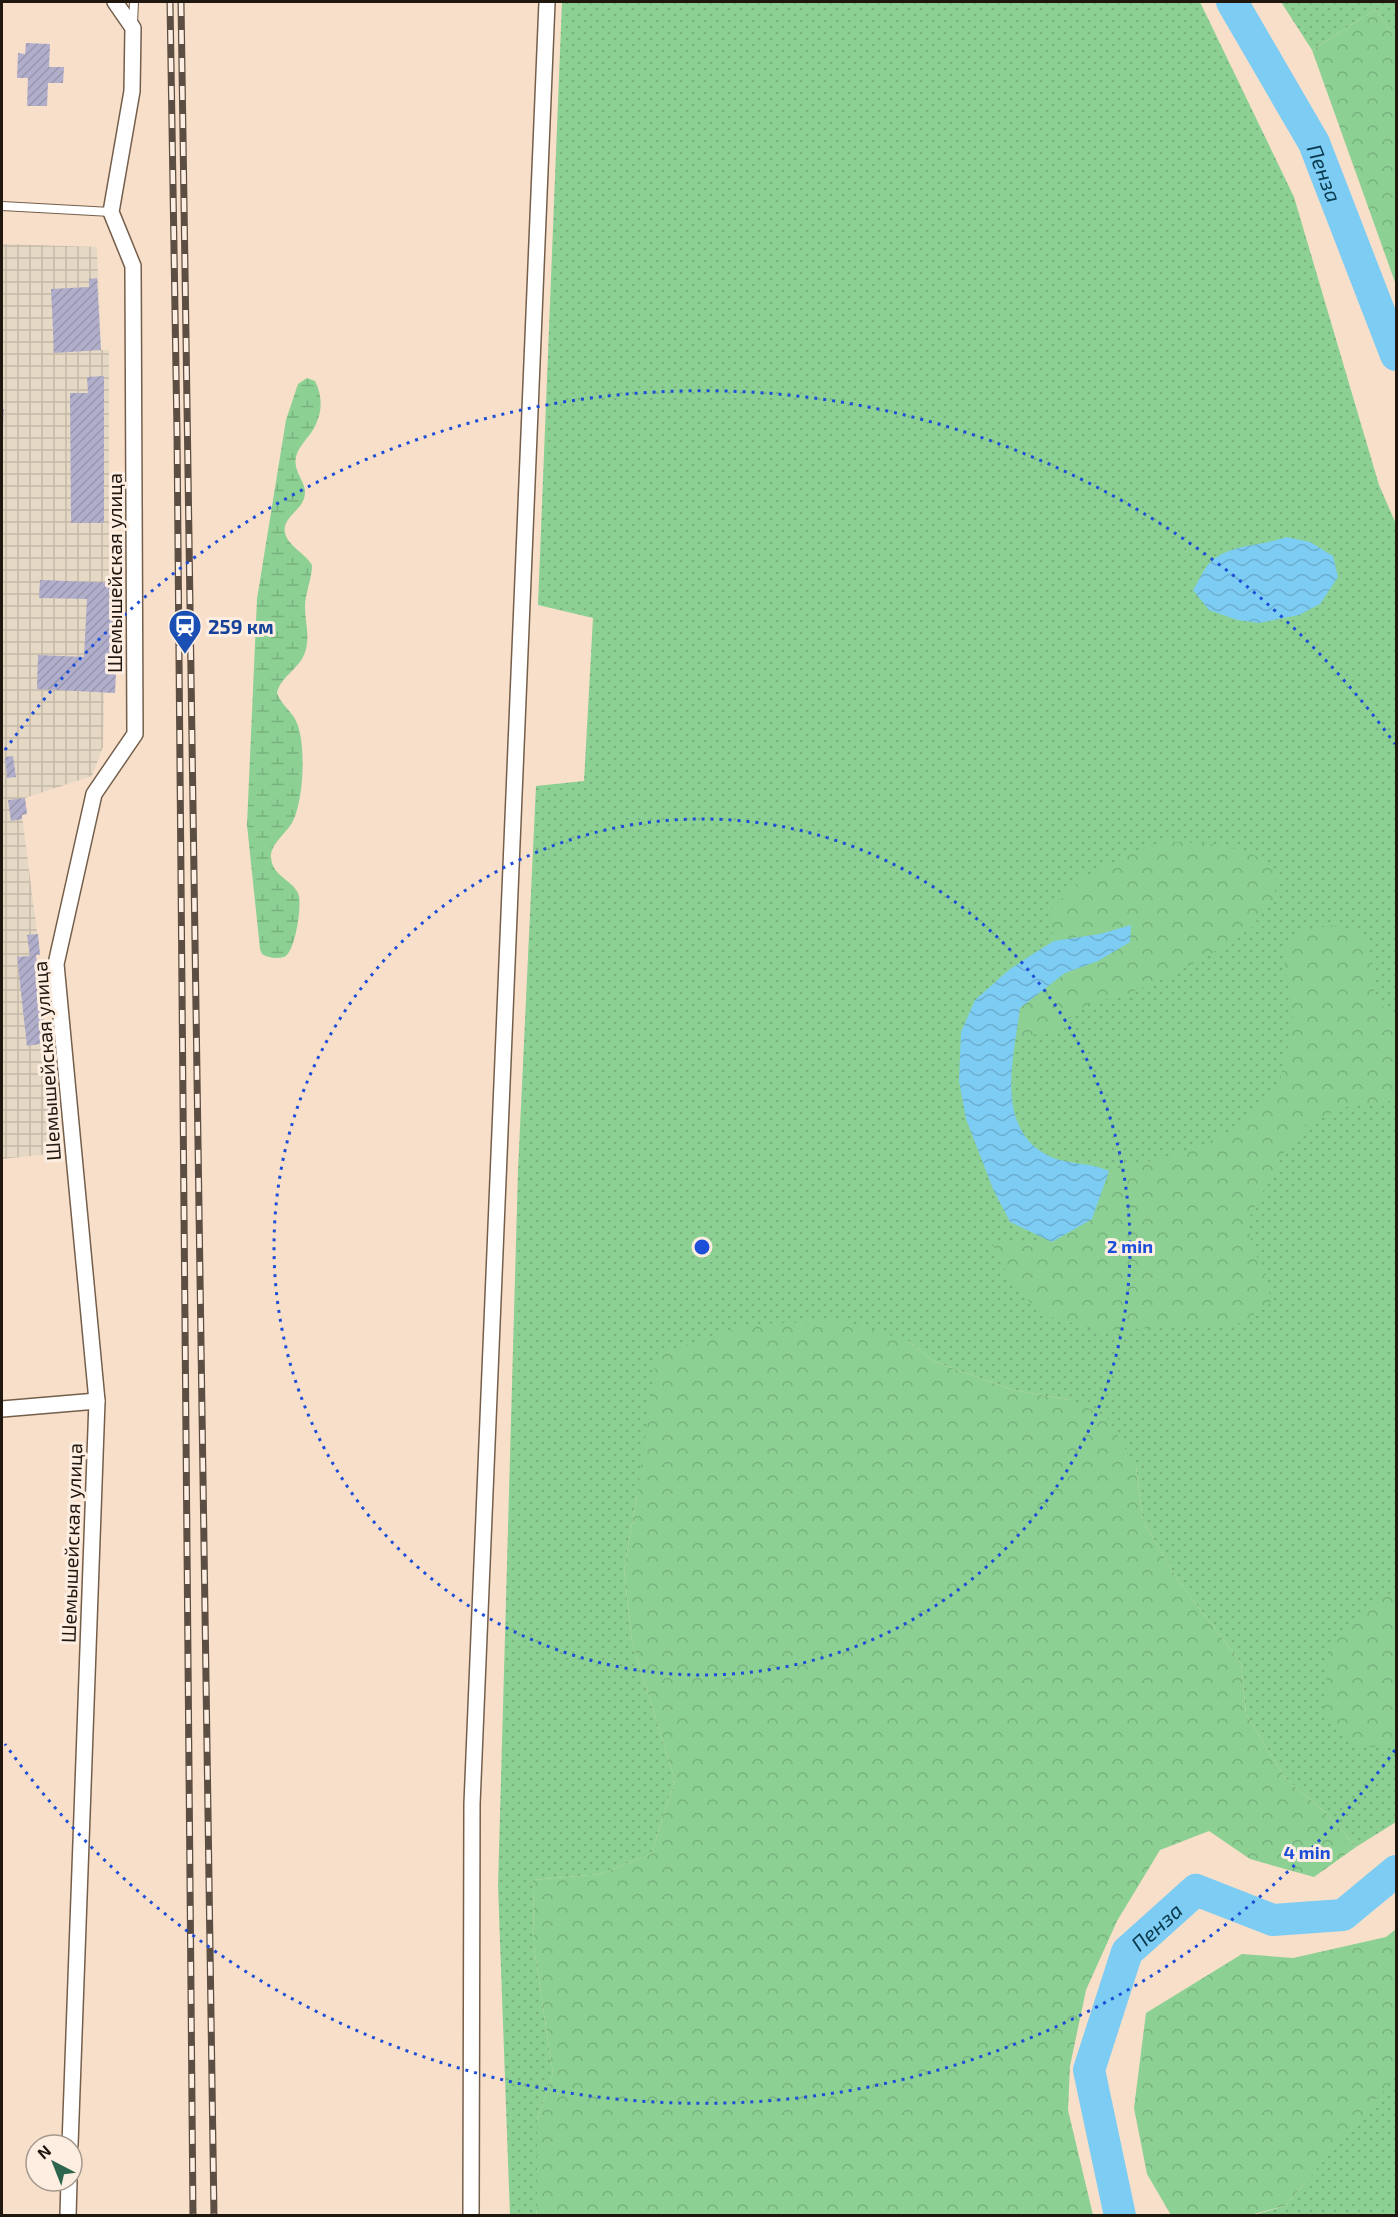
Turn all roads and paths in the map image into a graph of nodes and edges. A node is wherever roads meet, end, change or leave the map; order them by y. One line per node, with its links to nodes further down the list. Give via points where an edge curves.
1 (115, 2): 4 (street)
2 (134, 2): 4 (lane)
3 (547, 2): 12 (street, via 472,1804)
4 (133, 28): 6 (street, via 132,91)
5 (2, 207): 6 (lane)
6 (111, 212): 7 (street, Шемышейская улица, via 133,266 135,734 94,794 56,964)
7 (97, 1401): 8 (street); 9 (street, Шемышейская улица)
8 (2, 1409)
9 (70, 2133)
10 (69, 2193): 11 (street)
11 (68, 2216)
12 (471, 2216)

